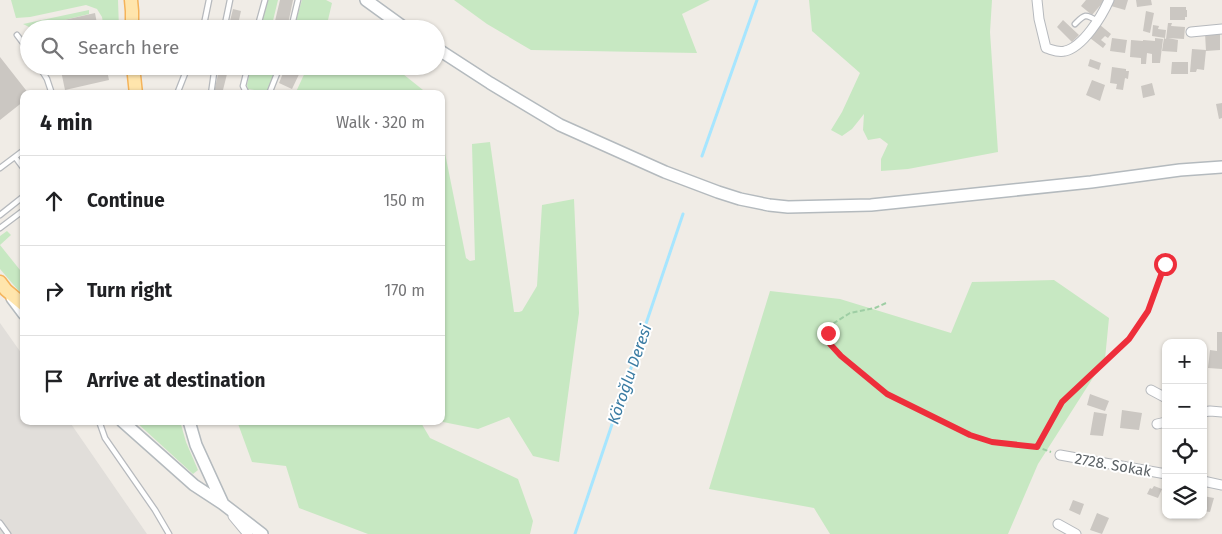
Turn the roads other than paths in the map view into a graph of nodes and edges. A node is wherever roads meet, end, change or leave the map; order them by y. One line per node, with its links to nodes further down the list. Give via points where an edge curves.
1 (131, 0): 9 (main road)
2 (209, 0): 10 (lane)
3 (230, 0): 11 (lane)
4 (265, 0): 12 (lane)
5 (298, 0): 13 (lane)
6 (366, 0): 14 (main road)
7 (1037, 0): 15 (street, via 1046,48 1067,51 1081,42)
8 (1109, 0): 15 (street)
9 (132, 20)
10 (205, 20)
11 (226, 20)
12 (259, 20)
13 (293, 20)
14 (394, 20)
15 (1097, 21): 16 (lane, via 1086,15)
16 (1075, 24)
17 (1222, 29): 18 (street)
18 (1191, 32)
19 (17, 34): 20 (lane)
20 (20, 38)
21 (445, 54): 37 (main road, via 560,125 718,192 769,205 871,205)
22 (45, 75): 28 (lane)
23 (133, 75): 29 (main road)
24 (184, 75): 30 (lane)
25 (214, 75): 31 (lane)
26 (246, 75): 32 (lane)
27 (276, 75): 33 (lane)
28 (51, 90)
29 (135, 90)
30 (179, 90)
31 (212, 90)
32 (245, 90)
33 (271, 90)
34 (20, 153): 35 (lane)
35 (15, 157): 36 (lane); 38 (lane)
36 (20, 164)
37 (1222, 167)
38 (0, 168)
39 (20, 199): 41 (lane)
40 (20, 213): 42 (lane)
41 (0, 215)
42 (0, 228)
43 (3, 286): 44 (main road); 45 (main road)
44 (20, 301)
45 (20, 309)
46 (1151, 390): 47 (street)
47 (1162, 396)
48 (1207, 411): 49 (street)
49 (1222, 412)
50 (100, 425): 61 (lane, via 105,438)
51 (126, 425): 57 (main road, via 194,485)
52 (190, 425): 57 (main road)
53 (1060, 455): 54 (street, 2728. Sokak)
54 (1162, 473)
55 (1207, 482): 56 (street)
56 (1222, 485)
57 (223, 504): 62 (street); 63 (main road)
58 (0, 523): 60 (lane)
59 (1058, 524): 64 (street)
60 (8, 534)
61 (169, 534)
62 (248, 534)
63 (262, 534)
64 (1076, 534)

